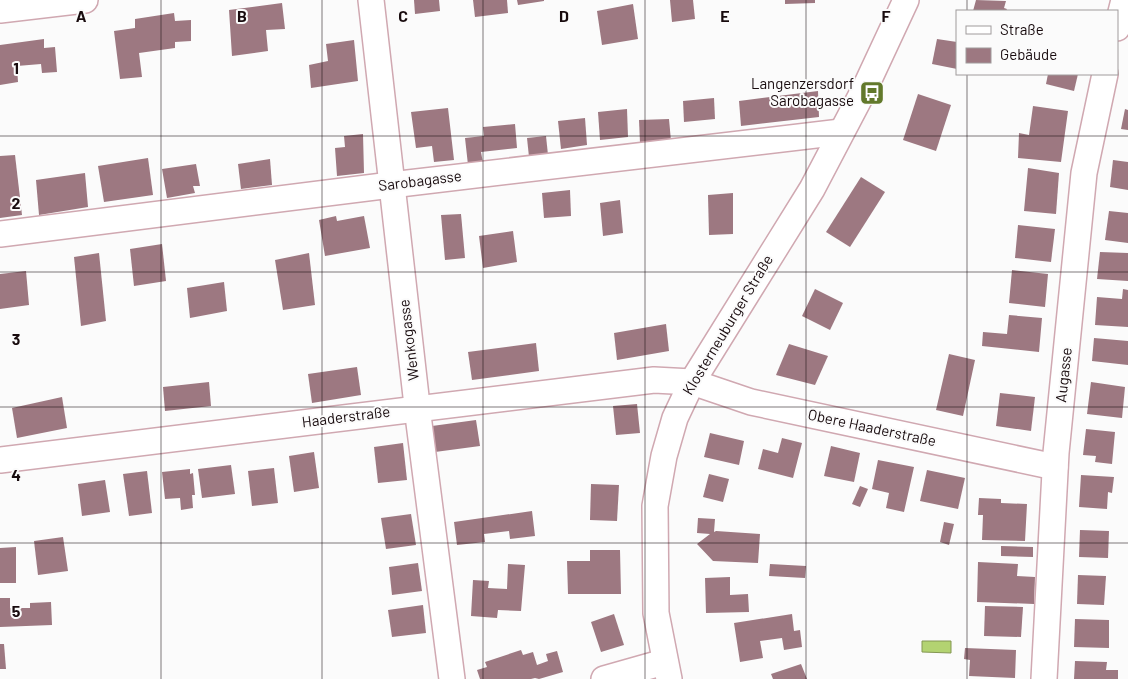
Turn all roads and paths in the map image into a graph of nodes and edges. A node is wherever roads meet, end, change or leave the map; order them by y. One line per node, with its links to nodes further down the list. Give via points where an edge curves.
1 (85, 0): 5 (street)
2 (371, 0): 9 (street, Wenkogasse)
3 (906, 0): 8 (street, Klosterneuburger Straße)
4 (1124, 0): 6 (street)
5 (0, 10)
6 (1118, 24)
7 (1105, 75): 14 (street, Augasse, via 1084,173)
8 (841, 132): 9 (street, Sarobagasse); 11 (street, Klosterneuburger Straße, via 812,189)
9 (391, 185): 10 (street, Sarobagasse); 12 (street, Wenkogasse)
10 (0, 234)
11 (692, 382): 12 (street, Haaderstraße, via 654,380); 14 (street, Obere Haaderstraße, via 751,402); 15 (street, Klosterneuburger Straße, via 672,428 655,506 656,613)
12 (417, 408): 13 (street, Haaderstraße); 16 (street, Wenkogasse)
13 (0, 460)
14 (1055, 467): 18 (street, Augasse)
15 (667, 671): 17 (street)
16 (452, 679)
17 (604, 679)
18 (1044, 679)

